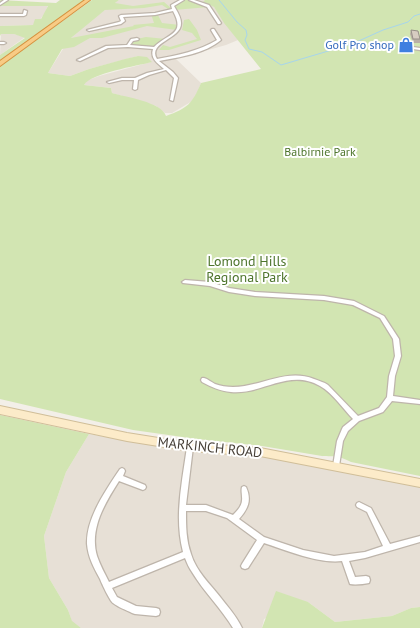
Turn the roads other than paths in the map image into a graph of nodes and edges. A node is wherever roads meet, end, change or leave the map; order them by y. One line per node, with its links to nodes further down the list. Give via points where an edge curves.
1 (6, 0): 5 (street)
2 (88, 0): 19 (highway)
3 (182, 0): 6 (street, via 172,6)
4 (190, 0): 9 (street, via 208,6)
5 (0, 4)
6 (174, 10): 10 (street, via 121,16 123,21 120,23); 14 (street, via 180,25 175,33)
7 (0, 15): 8 (street)
8 (24, 15)
9 (219, 23)
10 (89, 30)
11 (213, 30): 18 (street, via 219,38 214,44 194,52)
12 (137, 39): 13 (street, via 132,40)
13 (128, 46): 14 (street); 17 (street, via 107,48)
14 (155, 48): 18 (street)
15 (414, 48): 16 (street)
16 (420, 50)
17 (79, 60)
18 (156, 60): 20 (street)
19 (0, 64)
20 (166, 69): 21 (street); 24 (street, via 176,78)
21 (136, 79): 22 (street); 23 (street)
22 (109, 82)
23 (135, 88)
24 (172, 100)
25 (185, 282): 27 (street, via 210,284 255,294 324,298 354,303 382,317 396,339 398,356 392,376)
26 (204, 380): 30 (street, via 217,387 238,390 279,378 295,376 310,379 324,385)
27 (390, 398): 28 (street); 30 (street, via 381,410)
28 (420, 402)
29 (0, 410): 31 (main road, MARKINCH ROAD, via 126,437)
30 (357, 419): 32 (street, via 345,429 340,441)
31 (190, 447): 32 (main road, MARKINCH ROAD, via 260,452); 37 (street)
32 (336, 466): 33 (main road, MARKINCH ROAD)
33 (420, 484)
34 (143, 487): 46 (street, via 120,474 97,514 91,541 93,554)
35 (244, 488): 38 (street, via 247,497 244,509)
36 (359, 505): 41 (street, via 369,510)
37 (184, 508): 38 (street, via 206,508); 42 (street, via 182,532)
38 (234, 519): 39 (street)
39 (262, 539): 43 (street, via 303,552 334,559); 44 (street)
40 (420, 539): 41 (street)
41 (388, 548): 43 (street)
42 (186, 554): 46 (street); 48 (street, via 194,570)
43 (344, 558): 45 (street, via 353,580)
44 (245, 566)
45 (366, 580)
46 (108, 586): 47 (street, via 114,600 135,610)
47 (156, 612)
48 (238, 628)

